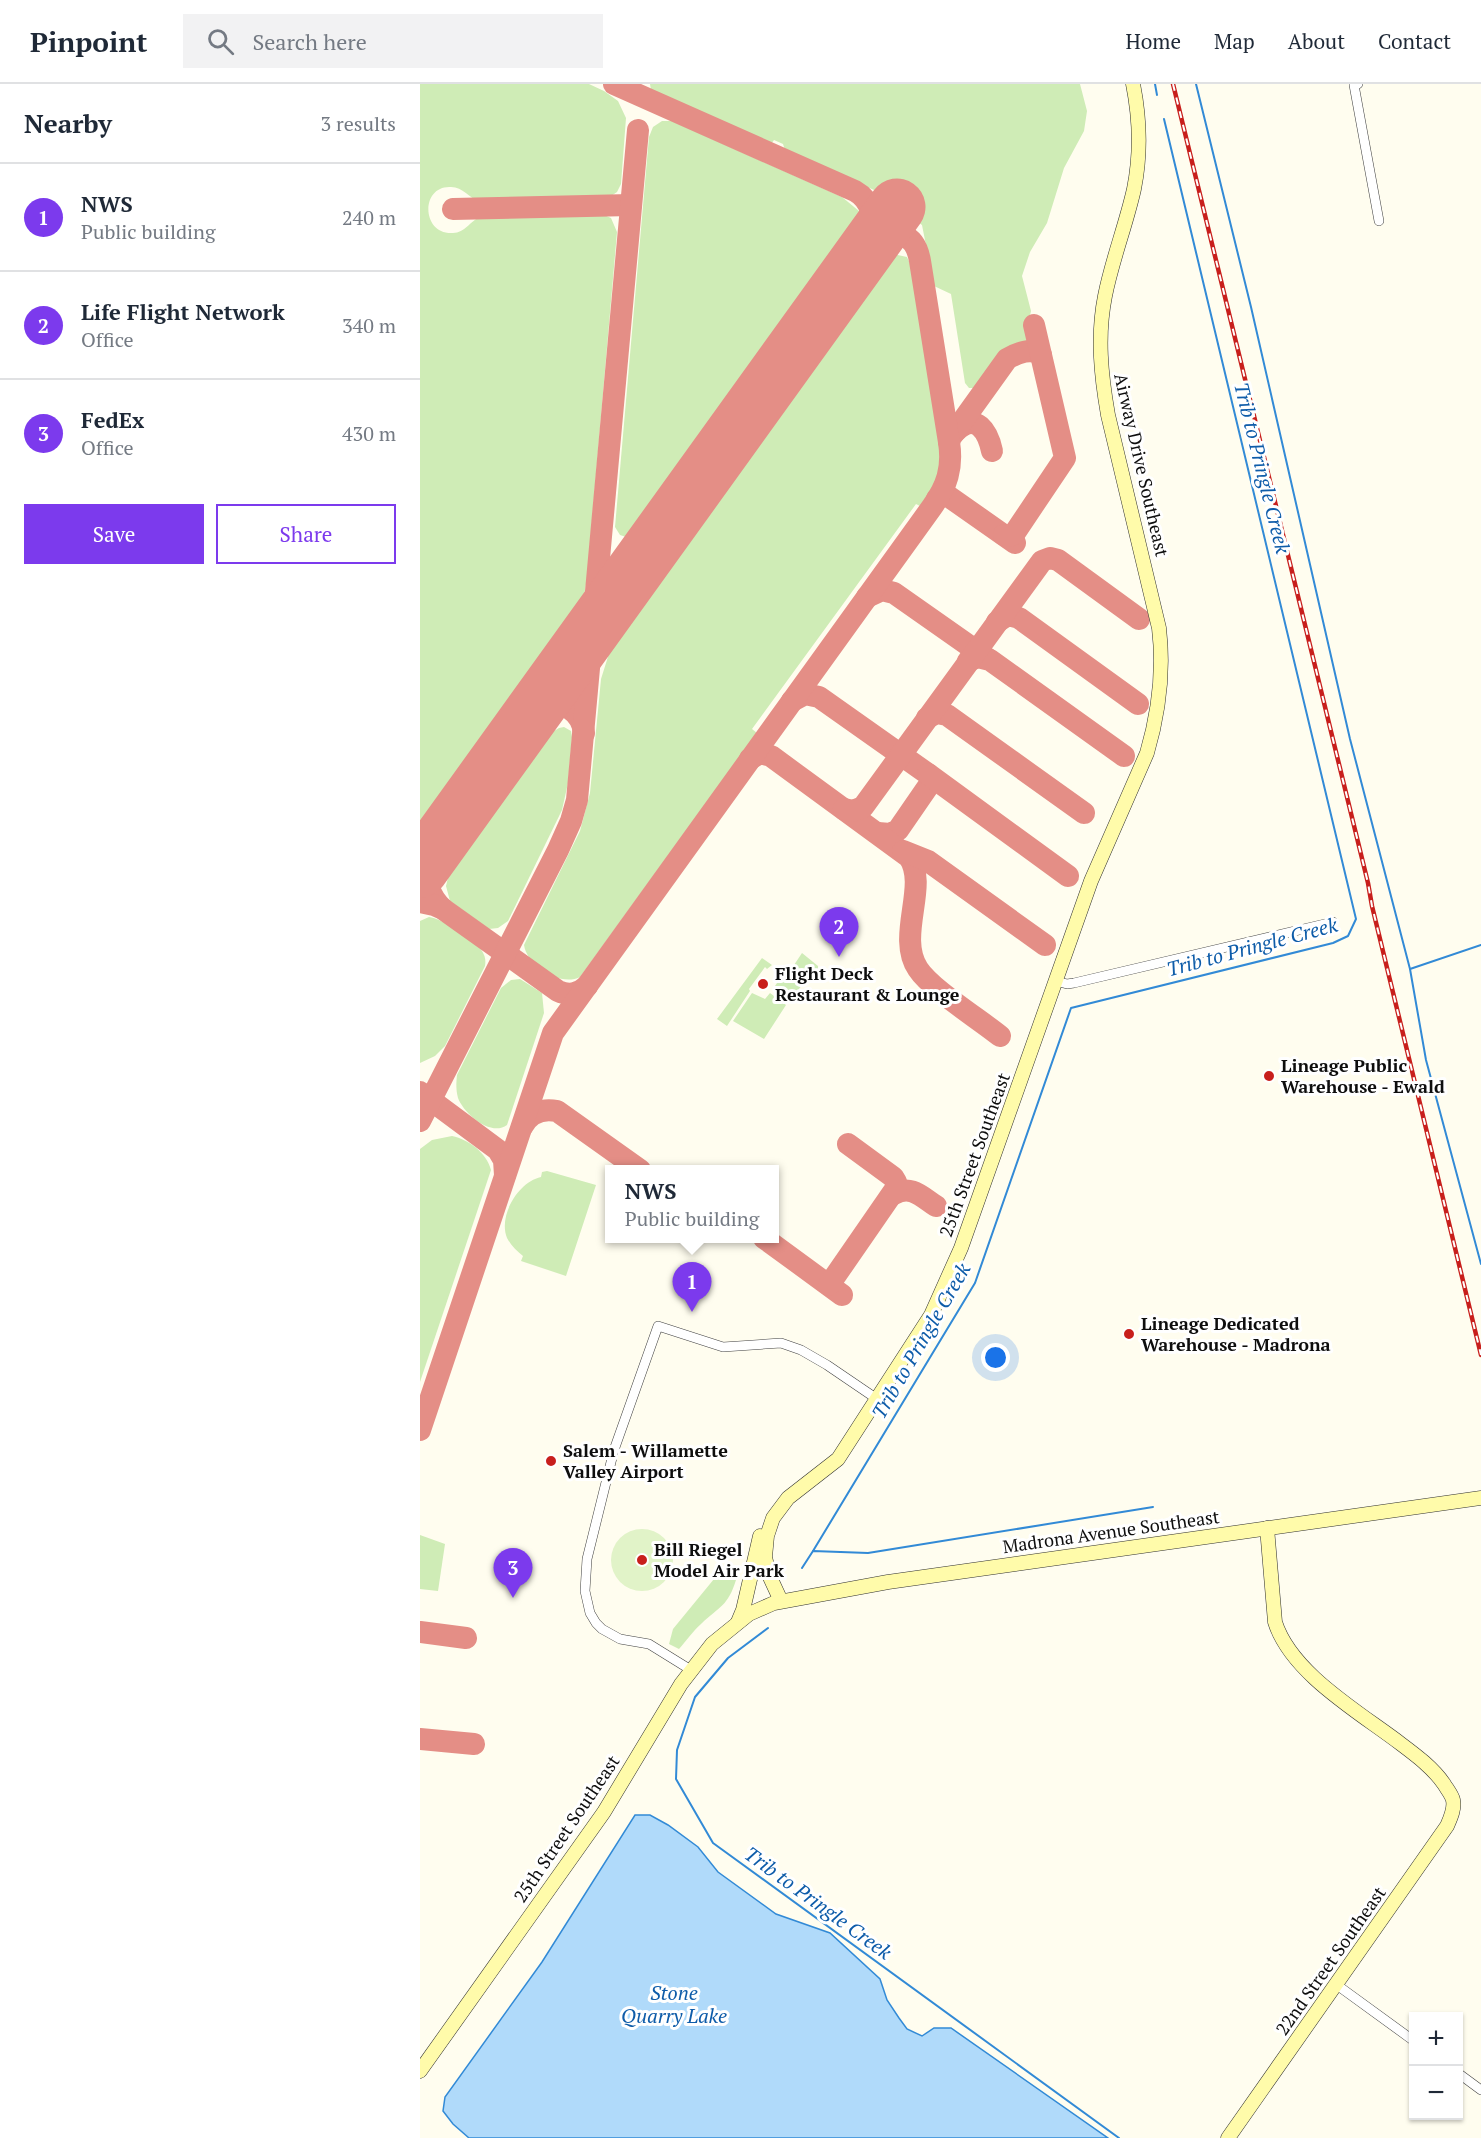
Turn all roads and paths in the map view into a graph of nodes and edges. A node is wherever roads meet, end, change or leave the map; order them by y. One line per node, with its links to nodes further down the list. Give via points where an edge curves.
1 (1133, 84): 4 (street, Airway Drive Southeast, via 1139,136 1136,173 1105,297 1100,348 1108,415 1156,611 1161,641)
2 (1356, 84): 3 (street)
3 (1379, 221)
4 (1160, 678): 6 (street, 25th Street Southeast, via 1147,753 1094,872)
5 (1333, 922): 6 (street, via 1066,984)
6 (1056, 981): 7 (street, 25th Street Southeast, via 961,1248 920,1332)
7 (877, 1399): 9 (street, 25th Street Southeast, via 838,1459 788,1498); 13 (street, via 827,1365 781,1343 723,1347 658,1326 614,1450 587,1559 585,1591 590,1612 602,1629 620,1639 649,1644)
8 (1481, 1498): 10 (street, Madrona Avenue Southeast)
9 (774, 1518): 11 (street, 25th Street Southeast, via 765,1557); 12 (street, via 762,1533)
10 (1267, 1528): 11 (street, Madrona Avenue Southeast); 14 (street, 22nd Street Southeast, via 1275,1622 1284,1643 1307,1673 1437,1773 1454,1799 1447,1826)
11 (781, 1601): 12 (street, Madrona Avenue Southeast)
12 (743, 1618): 13 (street, 25th Street Southeast, via 712,1644)
13 (691, 1670): 16 (street, 25th Street Southeast, via 604,1812)
14 (1337, 1985): 15 (street); 19 (street, 22nd Street Southeast)
15 (1409, 2038)
16 (420, 2071)
17 (1463, 2077): 18 (street)
18 (1481, 2090)
19 (1228, 2138)

